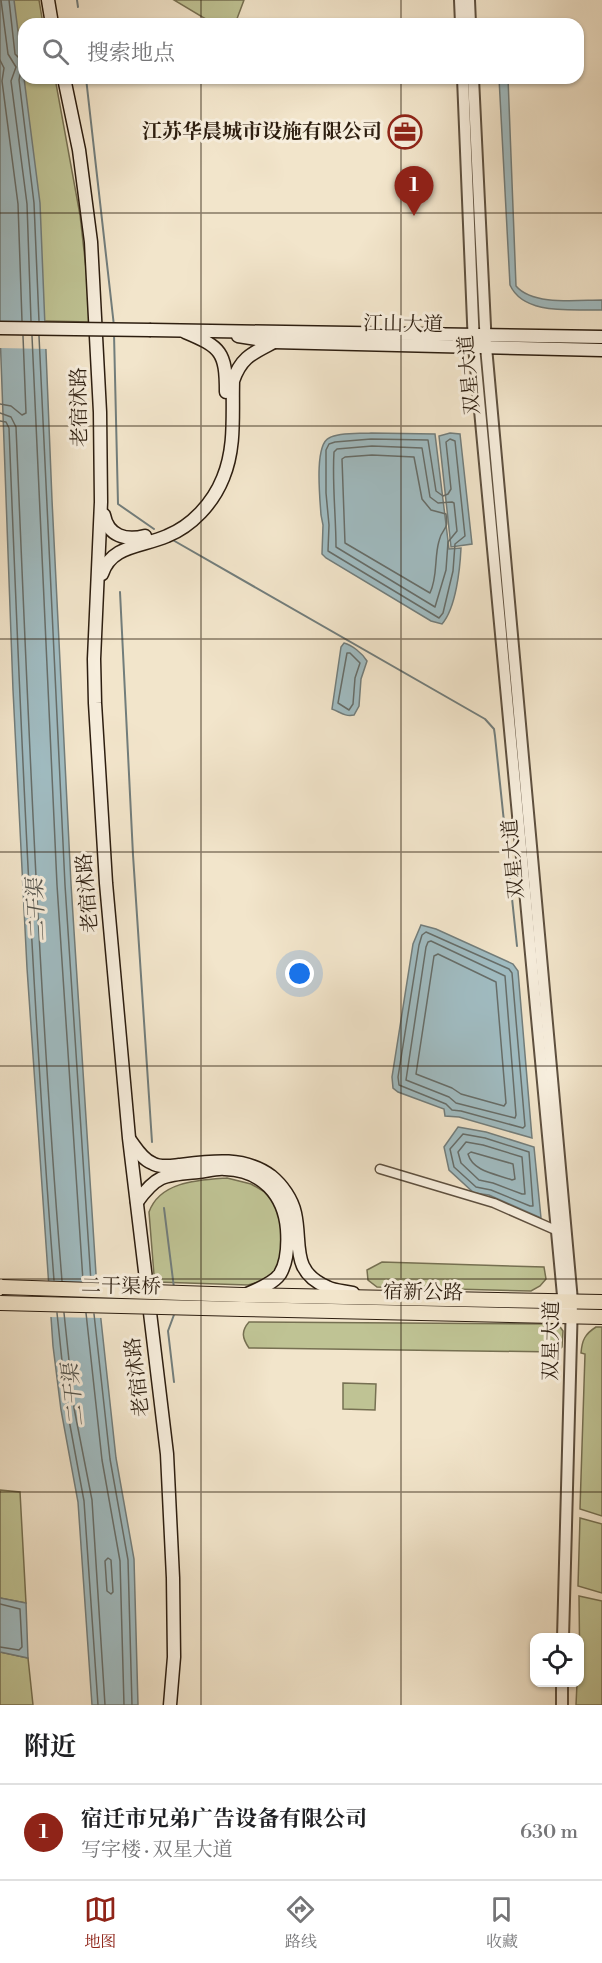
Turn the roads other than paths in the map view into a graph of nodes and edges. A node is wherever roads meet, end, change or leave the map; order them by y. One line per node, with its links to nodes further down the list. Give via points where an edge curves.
1 (48, 0): 4 (main road)
2 (460, 0): 5 (street)
3 (469, 0): 6 (street)
4 (51, 18)
5 (461, 18)
6 (470, 18)
7 (65, 84): 17 (main road, 老宿沭路, via 91,242 99,366)
8 (463, 84): 14 (street, 双星大道)
9 (473, 84): 14 (street, 双星大道)
10 (0, 328): 11 (main road, 江山大道, bridge)
11 (178, 329): 12 (main road, 江山大道); 18 (main road, via 207,341 222,356 226,379 225,449 215,479 194,510 171,527)
12 (204, 329): 14 (main road, 江山大道); 15 (main road, 江山大道)
13 (602, 337): 14 (main road, 江山大道)
14 (480, 340): 15 (main road, 江山大道); 16 (main road, 江山大道); 24 (street, 双星大道)
15 (274, 342): 20 (main road, via 252,354 236,371 232,446 224,477 212,499 182,529 121,551 110,559)
16 (602, 350)
17 (101, 502): 18 (main road, via 106,525 121,537); 19 (main road, 老宿沭路)
18 (134, 539): 19 (main road, via 112,549)
19 (99, 563): 20 (main road, 老宿沭路)
20 (96, 602): 21 (main road, 老宿沭路, via 95,703 105,871)
21 (129, 1138): 23 (main road, 老宿沭路); 26 (main road, via 151,1163 162,1166 212,1161 259,1167 278,1181 291,1200 296,1214 298,1251 308,1276 327,1288)
22 (380, 1169): 24 (street, via 494,1203)
23 (136, 1202): 27 (main road, via 155,1180 169,1175 226,1169 264,1181 279,1198 286,1216 286,1259 274,1280); 35 (main road, 老宿沭路, via 167,1454 174,1657)
24 (562, 1233): 28 (street, 双星大道)
25 (1, 1287): 27 (highway, 二干渠桥, bridge)
26 (375, 1297): 27 (highway, 宿新公路); 28 (highway, 宿新公路)
27 (243, 1300): 30 (highway, 二干渠桥, bridge); 31 (highway, 宿新公路)
28 (568, 1301): 29 (highway, 宿新公路); 31 (street, 双星大道)
29 (602, 1302)
30 (0, 1303)
31 (567, 1317): 32 (highway, 宿新公路); 33 (street, 双星大道)
32 (602, 1317)
33 (563, 1633)
34 (562, 1687): 36 (street)
35 (170, 1705)
36 (562, 1705)

